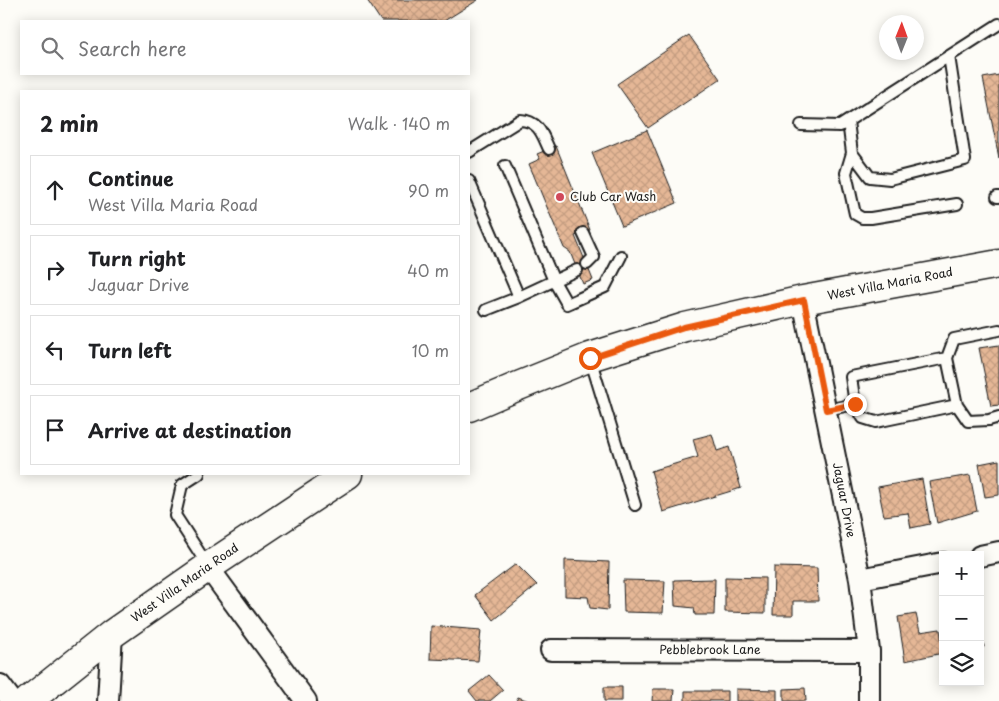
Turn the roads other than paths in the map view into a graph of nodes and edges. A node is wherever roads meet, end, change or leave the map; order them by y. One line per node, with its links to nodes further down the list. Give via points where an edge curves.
1 (999, 24): 2 (lane)
2 (949, 56): 3 (lane); 7 (lane, via 966,160 890,179 870,177)
3 (848, 122): 4 (lane, via 840,126); 7 (lane)
4 (801, 125)
5 (549, 149): 6 (lane, via 538,128 530,121 520,120)
6 (470, 151)
7 (852, 153): 10 (lane, via 846,173 855,214 862,218)
8 (505, 166): 16 (lane)
9 (470, 183): 17 (lane)
10 (957, 204)
11 (583, 233): 13 (lane, via 594,257)
12 (621, 256): 16 (lane, via 606,286 567,304)
13 (587, 264)
14 (999, 264): 18 (main road, West Villa Maria Road)
15 (576, 270): 16 (lane)
16 (554, 281): 17 (lane)
17 (519, 297): 19 (lane)
18 (804, 300): 21 (main road, West Villa Maria Road, via 684,327); 26 (street, Jaguar Drive)
19 (486, 310)
20 (999, 330): 22 (lane, via 954,339)
21 (590, 358): 25 (main road, West Villa Maria Road); 30 (lane)
22 (947, 358): 23 (lane, via 851,377); 24 (lane)
23 (855, 404): 24 (lane, via 863,418 876,422); 26 (lane)
24 (957, 405): 27 (lane, via 968,421)
25 (470, 408)
26 (826, 410): 35 (street, Jaguar Drive)
27 (999, 418)
28 (197, 475): 34 (lane, via 182,485 175,515)
29 (346, 475): 34 (main road, West Villa Maria Road)
30 (635, 504)
31 (999, 552): 32 (street)
32 (984, 555)
33 (939, 564): 35 (street)
34 (208, 566): 36 (main road, West Villa Maria Road); 43 (street)
35 (860, 579): 38 (street, Jaguar Drive)
36 (112, 634): 41 (main road, West Villa Maria Road); 42 (street)
37 (551, 650): 38 (street, Pebblebrook Lane)
38 (869, 651): 44 (street, Jaguar Drive)
39 (0, 685): 40 (street)
40 (12, 701)
41 (28, 701)
42 (108, 701)
43 (306, 701)
44 (869, 701)

